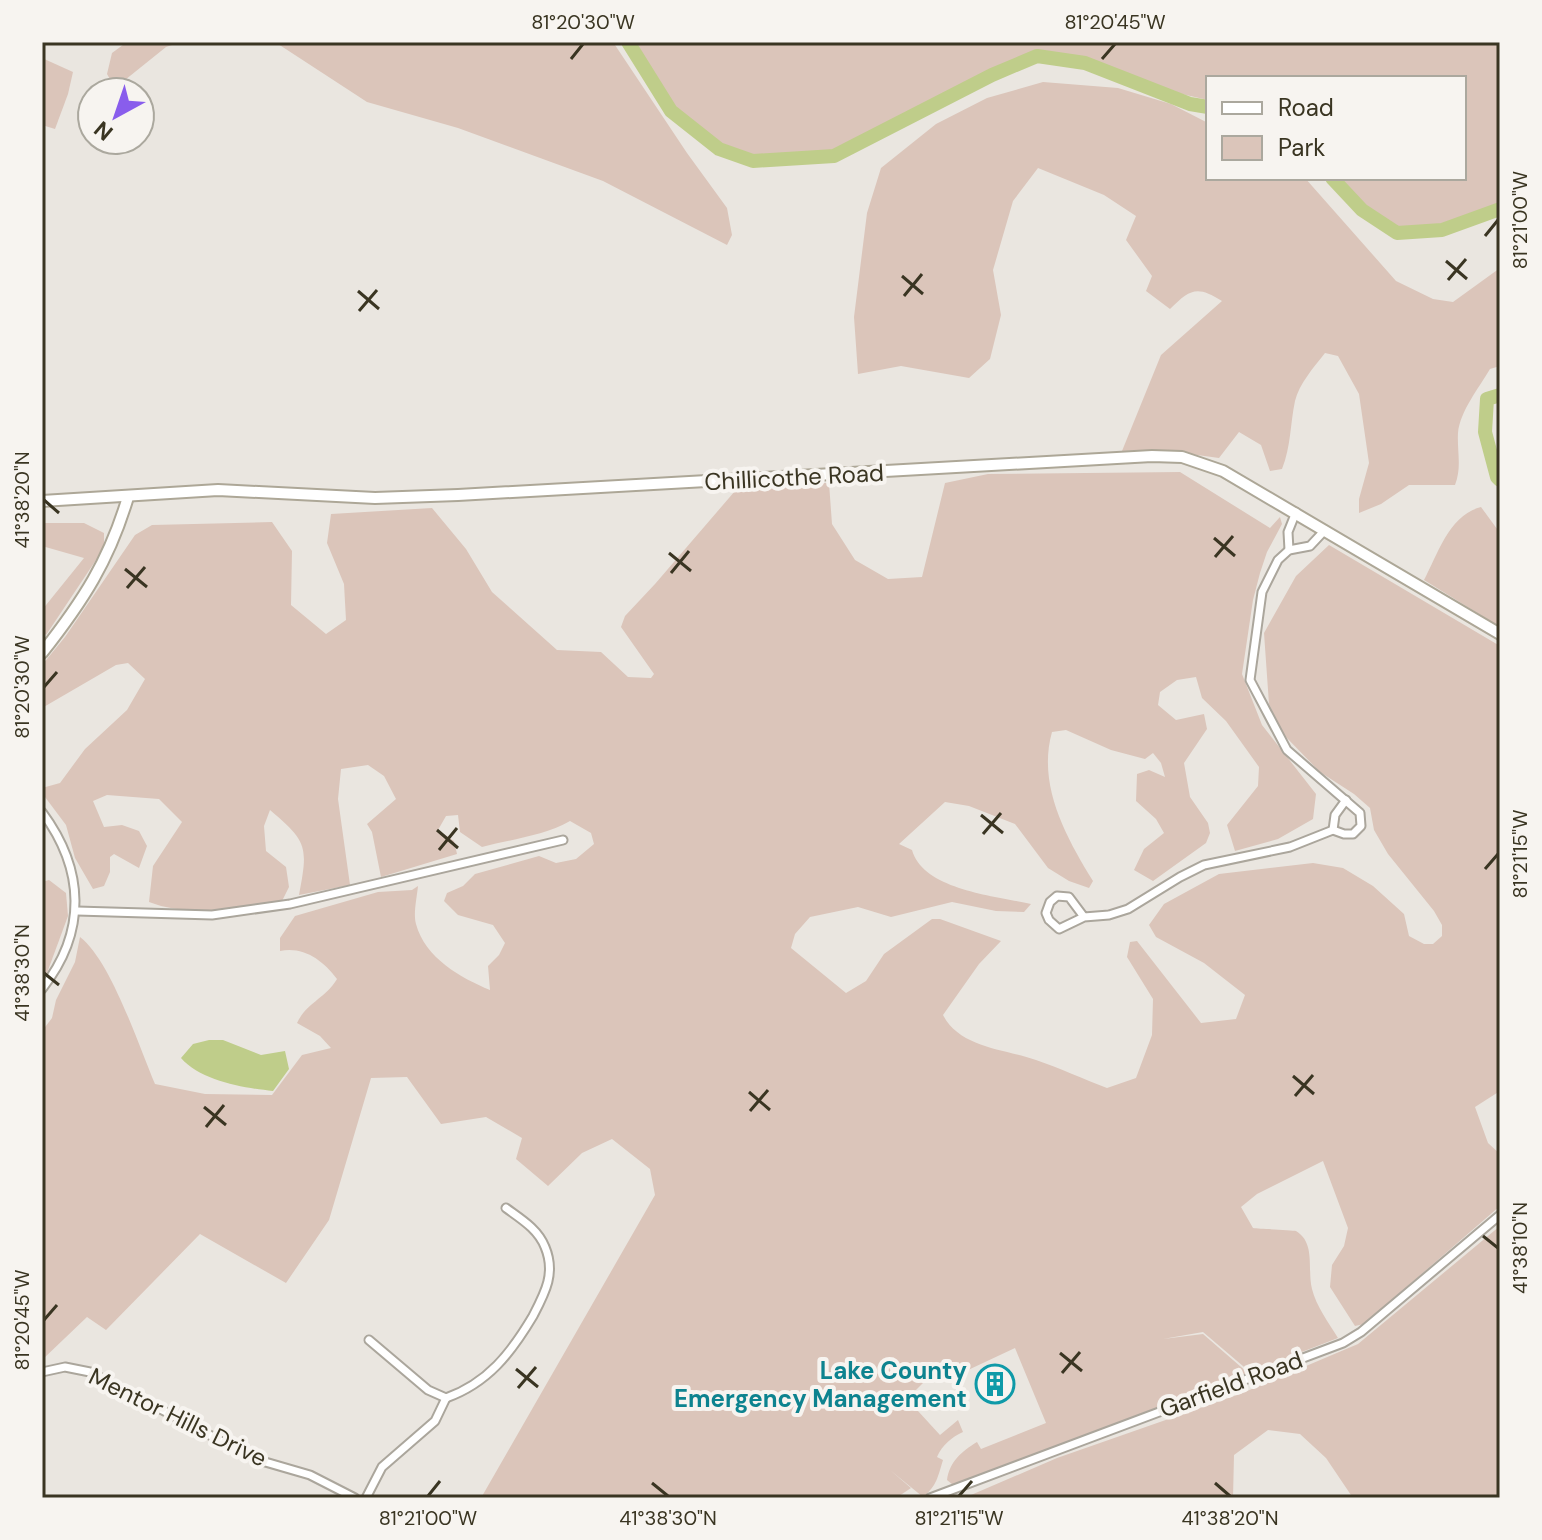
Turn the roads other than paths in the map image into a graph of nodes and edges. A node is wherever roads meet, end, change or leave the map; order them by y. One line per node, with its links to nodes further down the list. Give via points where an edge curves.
1 (128, 497): 2 (main road, Chillicothe Road); 3 (main road, Chillicothe Road, via 218,490 444,496 1152,456 1201,462); 7 (main road, via 104,565)
2 (42, 501)
3 (1296, 512): 4 (main road, Chillicothe Road); 5 (street, via 1288,532)
4 (1325, 530): 5 (street, via 1310,546); 6 (main road, Chillicothe Road)
5 (1289, 550): 8 (street, via 1262,592 1250,680 1287,750)
6 (1500, 634)
7 (42, 653)
8 (1346, 800): 10 (street, via 1335,815); 10 (street, via 1360,813 1361,826 1353,834)
9 (42, 812): 12 (street, via 72,872)
10 (1333, 830): 13 (street, via 1290,847 1204,865 1128,909)
11 (563, 840): 12 (street, via 290,904 212,915)
12 (77, 911): 14 (street, via 59,963)
13 (1084, 917): 13 (street, via 1059,929 1046,913 1057,896 1069,897)
14 (42, 989)
15 (506, 1208): 19 (street, via 542,1240 550,1263 547,1289 505,1359 480,1381)
16 (1500, 1215): 22 (street, Garfield Road, via 1343,1343)
17 (369, 1340): 19 (street, via 428,1390)
18 (42, 1372): 20 (street, Mentor Hills Drive, via 65,1367 90,1372 255,1459 310,1475)
19 (446, 1398): 21 (street, via 432,1424 382,1467)
20 (355, 1498)
21 (366, 1498)
22 (930, 1498)

